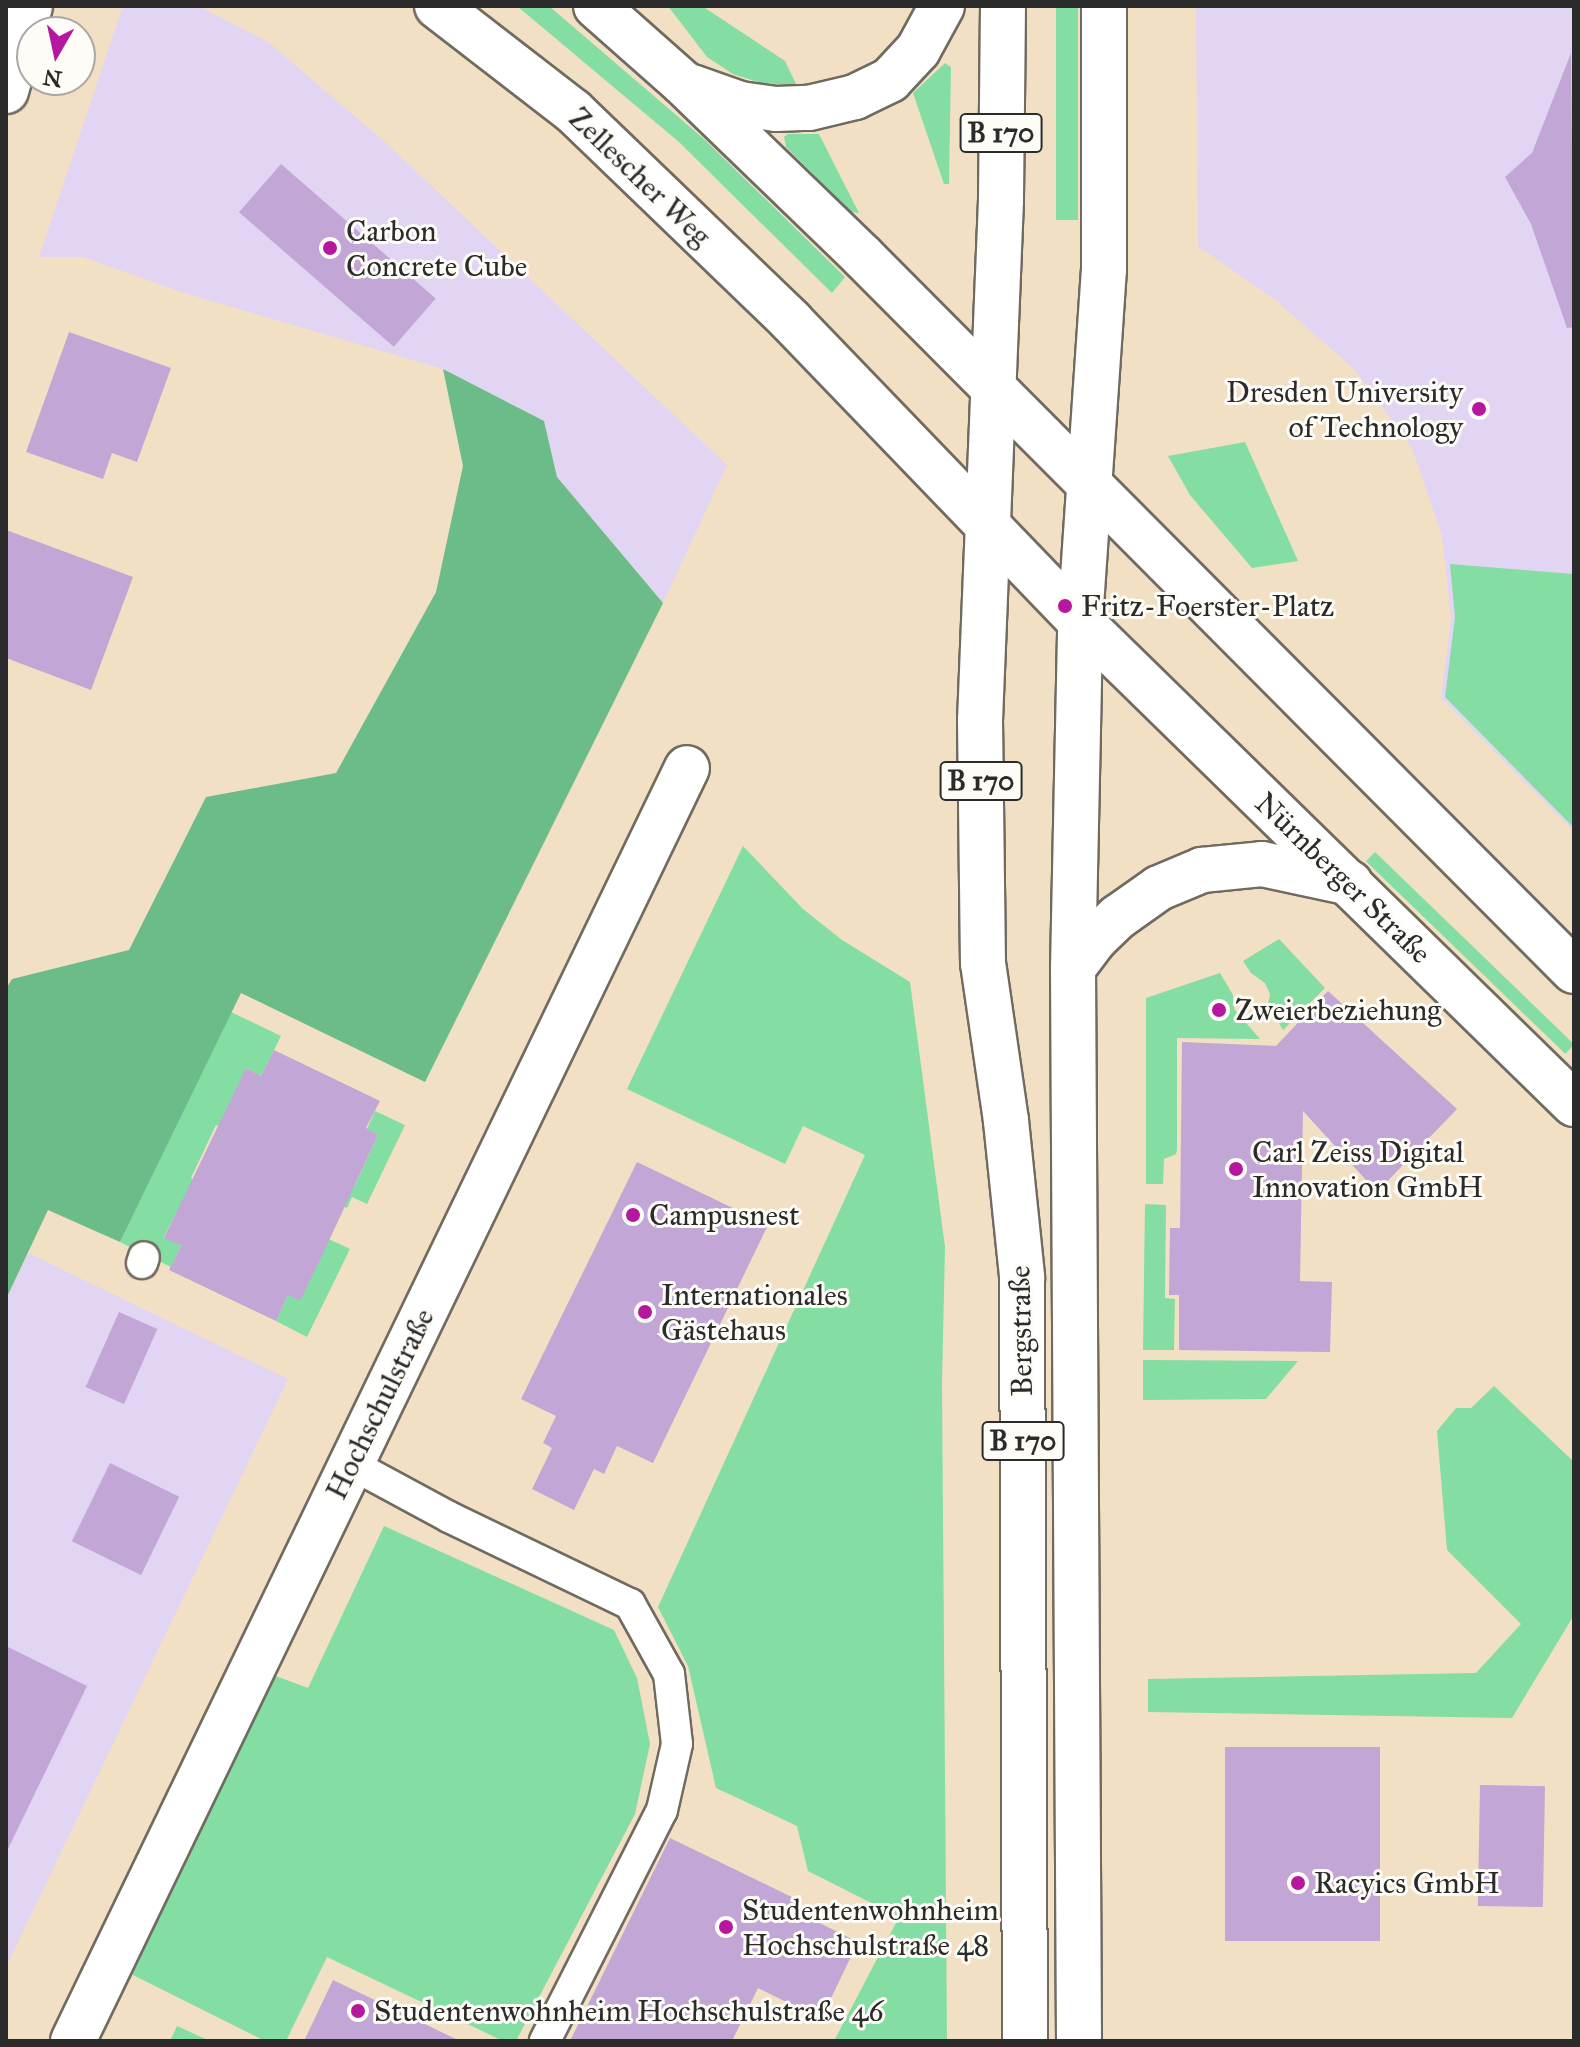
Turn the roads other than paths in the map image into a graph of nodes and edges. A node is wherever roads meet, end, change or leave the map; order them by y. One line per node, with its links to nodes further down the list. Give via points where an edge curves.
1 (30, 6): 8 (main road)
2 (437, 6): 11 (main road, Zellescher Weg, via 573,111 830,361)
3 (596, 6): 7 (main road)
4 (942, 6): 7 (main road, via 918,50 890,80 855,97 776,109 740,104)
5 (1003, 6): 9 (main road, B 170)
6 (1104, 6): 10 (main road, B 170, via 1104,270)
7 (683, 83): 9 (main road)
8 (6, 91)
9 (993, 387): 10 (main road); 11 (main road, B 170)
10 (1090, 489): 12 (main road, B 170); 16 (main road)
11 (986, 524): 12 (main road); 21 (main road, Bergstraße / B 170, via 980,720 983,963 1022,1277)
12 (1080, 621): 14 (main road, Nürnberger Straße); 15 (main road, B 170)
13 (687, 768): 18 (main road, Hochschulstraße)
14 (1350, 883): 15 (main road, via 1262,864 1202,870 1159,888 1118,917); 17 (main road, Nürnberger Straße)
15 (1073, 968): 22 (main road, B 170)
16 (1574, 971)
17 (1574, 1104)
18 (351, 1464): 19 (main road, Hochschulstraße); 20 (lane, via 630,1604 669,1674 677,1744 662,1810)
19 (73, 2041)
20 (545, 2041)
21 (1025, 2041)
22 (1079, 2041)

